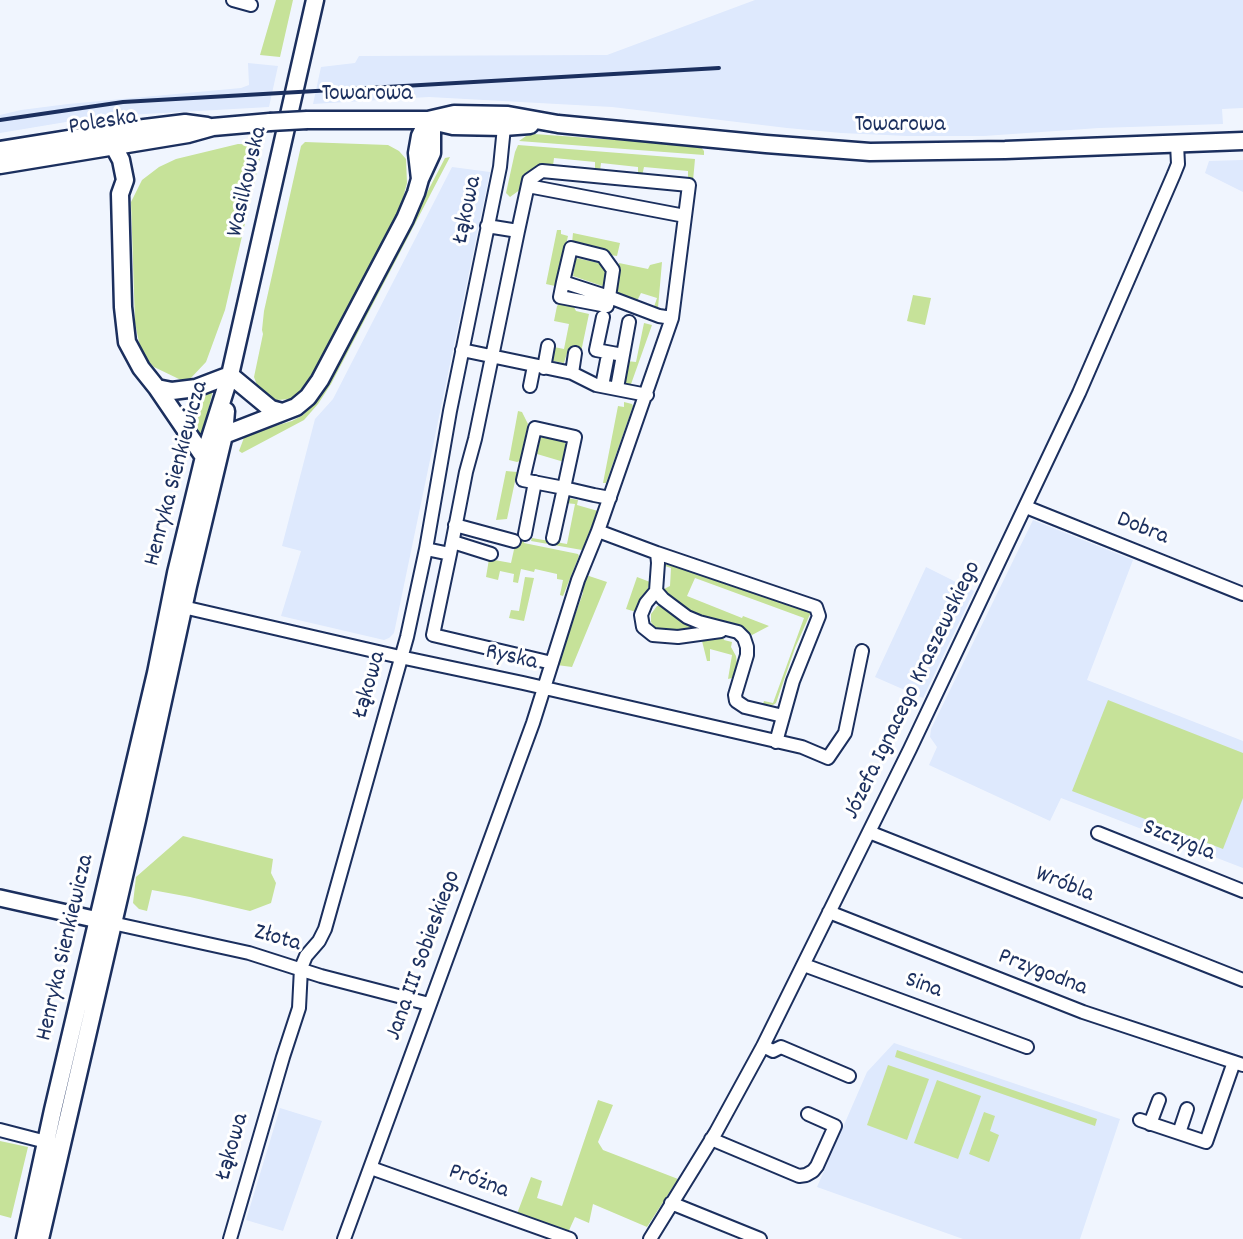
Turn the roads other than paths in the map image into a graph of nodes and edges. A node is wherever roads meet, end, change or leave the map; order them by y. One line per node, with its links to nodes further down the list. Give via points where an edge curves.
1 (233, 0): 3 (street)
2 (315, 0): 29 (main road, Wasilkowska)
3 (251, 5)
4 (307, 120): 5 (main road, Towarowa); 8 (main road, Poleska, bridge, via 213,127 185,123)
5 (428, 120): 6 (main road, Towarowa, via 454,114 508,115); 7 (main road, Towarowa, via 453,126); 35 (main road, via 432,153 405,219 320,380 302,402)
6 (558, 124): 7 (main road, Towarowa); 10 (main road, Towarowa, via 870,152)
7 (504, 127): 15 (street, Łąkowa)
8 (113, 140): 11 (main road, Poleska); 12 (main road, Poleska); 32 (main road, via 125,180 120,194 123,307 128,342)
9 (1243, 141): 10 (main road, Towarowa)
10 (1177, 144): 41 (street, Józefa Ignacego Kraszewskiego, via 1174,174)
11 (0, 150)
12 (0, 165)
13 (528, 186): 14 (street); 14 (street, Jana III Sobieskiego, via 529,180 542,171 689,185); 16 (street)
14 (685, 216): 19 (street, Jana III Sobieskiego)
15 (487, 226): 16 (street); 22 (street, Łąkowa)
16 (518, 231): 25 (street)
17 (609, 297): 17 (street, via 563,282 571,248 603,256 613,270); 19 (street)
18 (603, 317): 24 (street, via 596,350)
19 (672, 318): 34 (street, Jana III Sobieskiego)
20 (629, 322): 24 (street)
21 (548, 346): 27 (street)
22 (462, 350): 25 (street); 48 (street, Łąkowa)
23 (575, 353): 28 (street)
24 (623, 355): 33 (street)
25 (491, 357): 27 (street); 42 (street)
26 (607, 360): 31 (street)
27 (539, 367): 28 (street); 30 (street)
28 (572, 373): 31 (street)
29 (230, 375): 32 (main road, via 196,388); 35 (main road, via 271,409); 36 (main road, Henryka Sienkiewicza); 37 (main road, Henryka Sienkiewicza)
30 (530, 386)
31 (602, 386): 33 (street)
32 (157, 388): 37 (main road)
33 (617, 388): 34 (street)
34 (647, 394): 40 (street, Jana III Sobieskiego)
35 (282, 412): 36 (main road)
36 (224, 435): 53 (main road, Henryka Sienkiewicza)
37 (204, 457): 60 (main road, Henryka Sienkiewicza, via 171,594)
38 (535, 482): 39 (street); 39 (street, via 523,480 536,428 575,437); 44 (street)
39 (564, 488): 40 (street); 45 (street)
40 (610, 498): 43 (street, Jana III Sobieskiego)
41 (1026, 507): 52 (street, Dobra); 62 (street, Józefa Ignacego Kraszewskiego)
42 (455, 525): 46 (street); 47 (street)
43 (598, 531): 49 (street); 57 (street, Jana III Sobieskiego)
44 (525, 534)
45 (553, 538)
46 (514, 541)
47 (451, 548): 48 (street); 50 (street); 57 (street, via 451,576 433,636)
48 (426, 549): 56 (street, Łąkowa)
49 (657, 553): 51 (street); 59 (street, via 816,607 819,616)
50 (491, 554)
51 (656, 591): 54 (street, via 687,617); 54 (street, via 641,615 643,627 653,635 678,637)
52 (1243, 594)
53 (183, 607): 56 (street, Ryska); 60 (main road, Henryka Sienkiewicza)
54 (728, 630): 59 (street, via 738,633 747,647 736,700 745,707)
55 (862, 651): 61 (street, Ryska, via 844,733 828,758)
56 (400, 657): 58 (street, Ryska); 69 (street, Łąkowa, via 325,929)
57 (552, 663): 58 (street, Jana III Sobieskiego)
58 (543, 688): 61 (street, Ryska); 71 (street, Jana III Sobieskiego)
59 (783, 716): 61 (street)
60 (146, 742): 67 (main road, Henryka Sienkiewicza)
61 (776, 742)
62 (869, 832): 66 (street, Józefa Ignacego Kraszewskiego); 70 (street, Wróbla)
63 (1098, 833): 64 (street, Szczygla)
64 (1243, 891)
65 (0, 898): 67 (street)
66 (829, 912): 68 (street, Józefa Ignacego Kraszewskiego); 74 (street, Przygodna, via 1083,1012)
67 (105, 922): 69 (street, Złota); 82 (main road, Henryka Sienkiewicza)
68 (804, 965): 72 (street, Józefa Ignacego Kraszewskiego); 73 (street, Sina)
69 (301, 968): 71 (street, Złota); 87 (street, Łąkowa, via 299,1008)
70 (1243, 980)
71 (429, 1004): 83 (street, Jana III Sobieskiego)
72 (763, 1046): 75 (street, via 772,1051 781,1047); 81 (street, Józefa Ignacego Kraszewskiego)
73 (1027, 1047)
74 (1239, 1063): 80 (street, via 1206,1142)
75 (849, 1076)
76 (1160, 1100): 80 (street, via 1145,1122)
77 (1187, 1110): 80 (street)
78 (808, 1114): 81 (street, via 835,1126 816,1166 806,1175 800,1176)
79 (0, 1130): 82 (street)
80 (1179, 1133)
81 (711, 1139): 84 (street, Józefa Ignacego Kraszewskiego)
82 (53, 1144): 85 (main road, Henryka Sienkiewicza); 86 (main road, Henryka Sienkiewicza)
83 (371, 1168): 88 (street, Jana III Sobieskiego); 89 (street, Próżna)
84 (671, 1203): 90 (street, Józefa Ignacego Kraszewskiego); 91 (street)
85 (25, 1239)
86 (40, 1239)
87 (230, 1239)
88 (344, 1239)
89 (570, 1239)
90 (650, 1239)
91 (760, 1239)

